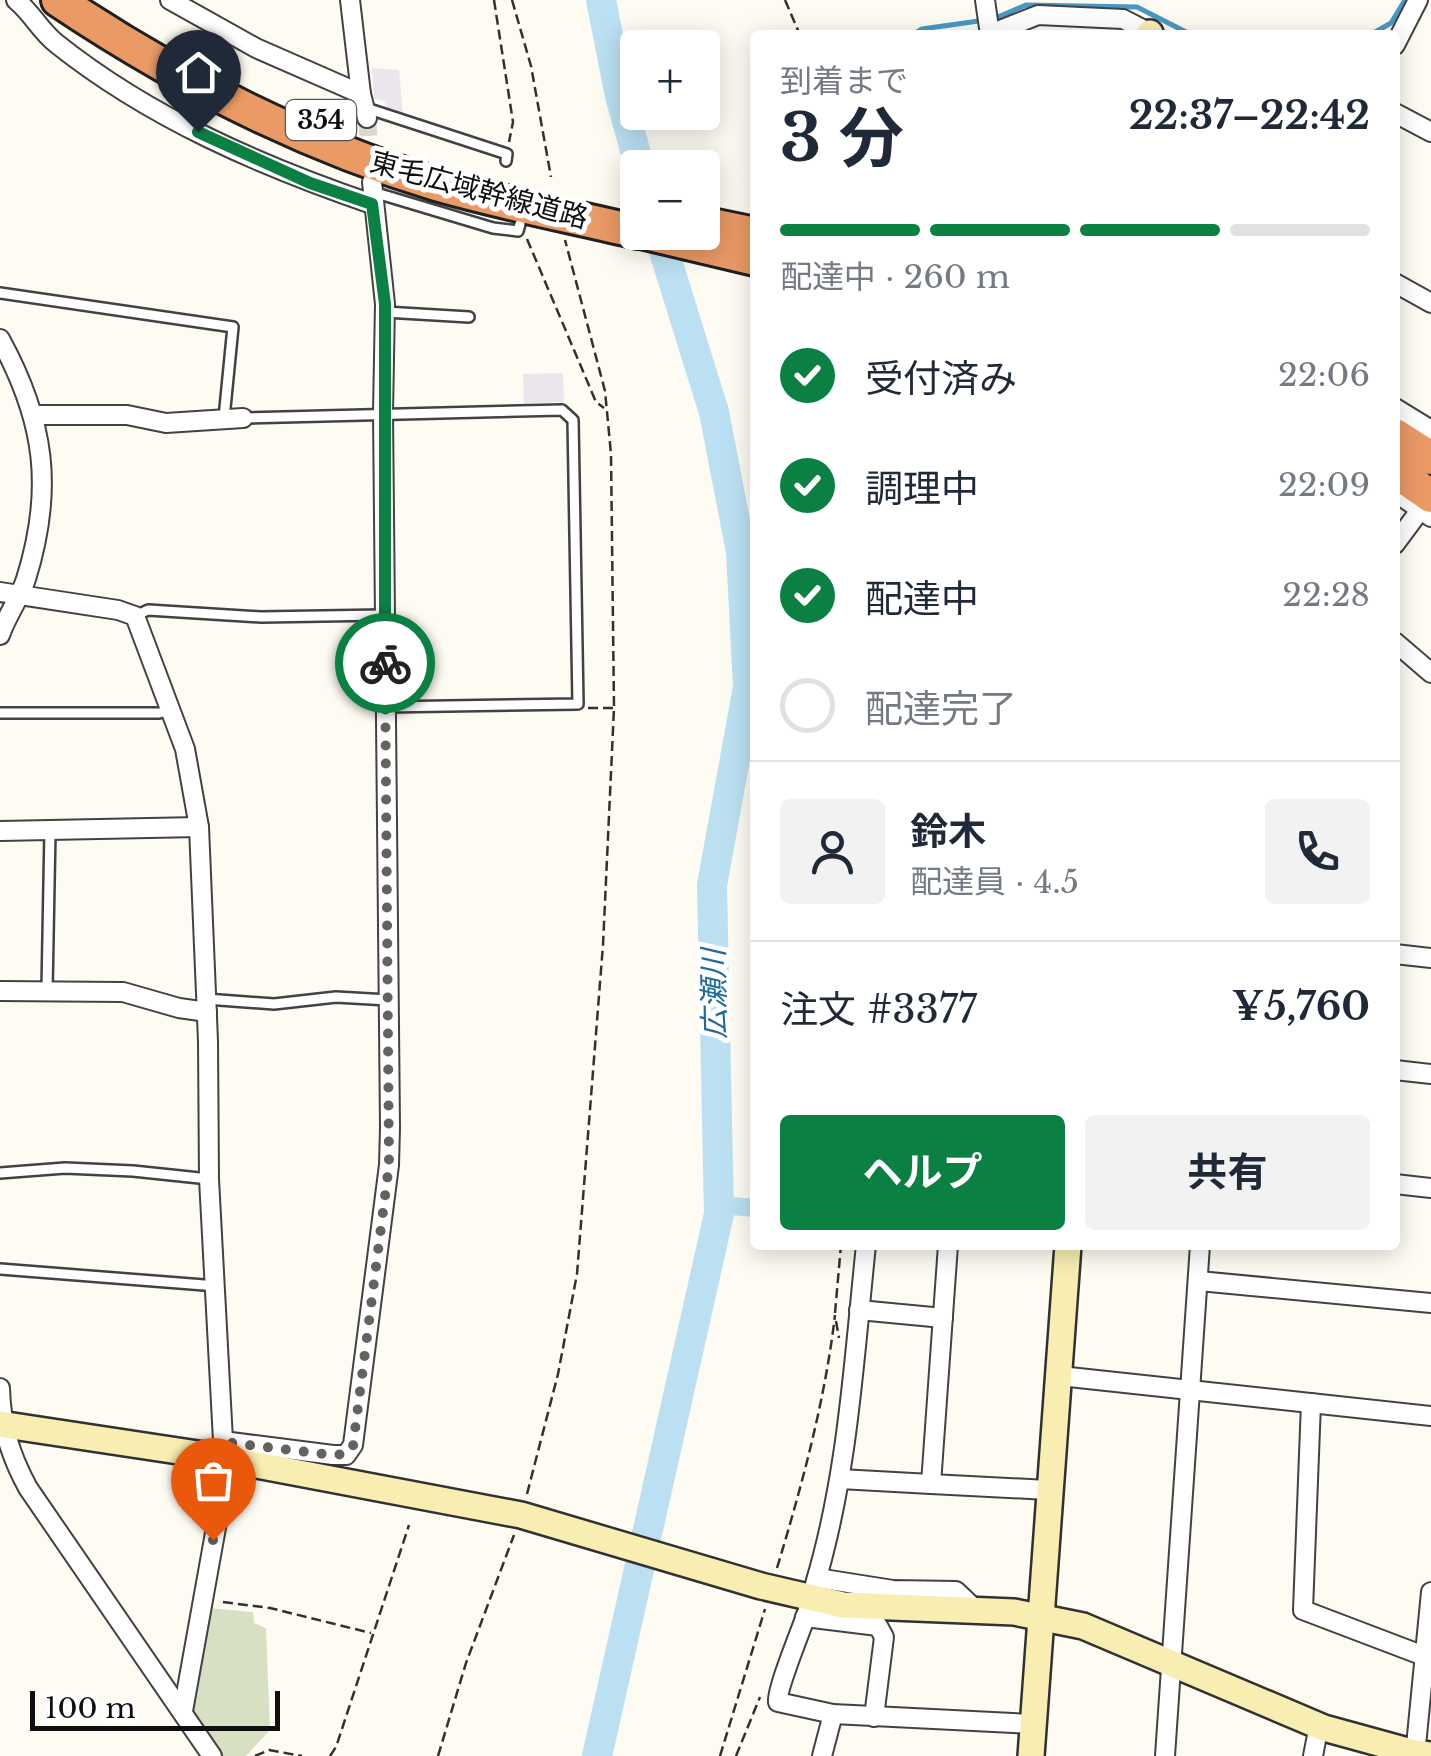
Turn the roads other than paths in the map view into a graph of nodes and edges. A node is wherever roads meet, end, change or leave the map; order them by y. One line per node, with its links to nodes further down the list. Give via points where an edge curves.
1 (16, 0): 14 (street, via 59,46 167,118 310,183)
2 (58, 0): 15 (highway, 東毛広域幹線道路 / 354, via 163,68 290,131 432,182)
3 (96, 0): 15 (highway, 東毛広域幹線道路 / 354, via 174,49 298,111)
4 (170, 0): 10 (street)
5 (350, 0): 10 (street)
6 (1418, 0): 9 (street)
7 (988, 22): 8 (street, via 1038,15 1122,19)
8 (1143, 30)
9 (1400, 35)
10 (363, 106): 13 (lane)
11 (1400, 116): 12 (street)
12 (1431, 132)
13 (506, 158)
14 (372, 193): 19 (lane, via 494,228); 26 (street)
15 (562, 204): 16 (highway, 東毛広域幹線道路 / 354); 17 (highway, 東毛広域幹線道路 / 354)
16 (620, 207)
17 (620, 225)
18 (720, 227): 20 (highway)
19 (519, 228)
20 (750, 233)
21 (716, 250): 22 (highway, 東毛広域幹線道路 / 354)
22 (750, 258)
23 (1400, 285): 25 (street)
24 (0, 293): 32 (lane, via 233,327)
25 (1431, 302)
26 (385, 312): 27 (lane); 30 (street)
27 (469, 317)
28 (0, 339): 31 (street)
29 (1400, 411): 33 (street)
30 (383, 413): 32 (lane); 41 (street); 46 (lane, via 570,414 580,694 578,704 569,705)
31 (34, 415): 32 (street, via 126,415 166,423); 40 (street, via 41,504 25,582)
32 (233, 419)
33 (1431, 430)
34 (1400, 438): 35 (highway)
35 (1431, 458)
36 (1400, 477): 38 (highway)
37 (1400, 494): 38 (street)
38 (1428, 507): 39 (street)
39 (1400, 538)
40 (9, 594): 42 (street); 43 (street)
41 (384, 615): 42 (lane, via 148,610); 46 (street)
42 (134, 616): 47 (street)
43 (0, 635)
44 (1400, 646): 45 (street)
45 (1431, 673)
46 (385, 707): 56 (street)
47 (171, 710): 48 (lane); 49 (street, via 188,758)
48 (0, 713)
49 (199, 827): 50 (street); 57 (street)
50 (50, 830): 51 (street); 55 (lane)
51 (0, 831)
52 (1400, 955): 53 (street)
53 (1431, 958)
54 (0, 990): 55 (street)
55 (47, 990): 57 (street, via 123,992 179,1008)
56 (390, 1000): 57 (lane); 80 (street, via 389,1165 353,1446 332,1455)
57 (206, 1006): 61 (street)
58 (1400, 1071): 59 (street)
59 (1431, 1074)
60 (0, 1173): 61 (lane, via 66,1168)
61 (209, 1179): 70 (street)
62 (1400, 1185): 63 (street)
63 (1431, 1188)
64 (865, 1250): 72 (street)
65 (948, 1250): 73 (street)
66 (1068, 1250): 74 (street)
67 (1200, 1250): 69 (street)
68 (0, 1269): 70 (lane)
69 (1199, 1281): 71 (street); 76 (street)
70 (217, 1286): 80 (street)
71 (1431, 1303)
72 (859, 1310): 73 (street); 81 (street)
73 (943, 1318): 82 (street)
74 (1060, 1376): 76 (street); 83 (street)
75 (0, 1388): 79 (street)
76 (1189, 1390): 77 (street); 88 (street)
77 (1311, 1402): 78 (street); 87 (street, via 1304,1610)
78 (1431, 1416)
79 (1, 1424): 80 (street); 89 (street, via 28,1488)
80 (224, 1450): 85 (street, via 522,1515 843,1605); 89 (street)
81 (840, 1479): 82 (street); 85 (street, via 816,1581 956,1591)
82 (931, 1484): 83 (street)
83 (1048, 1490): 86 (street)
84 (1431, 1592): 87 (street)
85 (977, 1612): 86 (street)
86 (1040, 1617): 88 (street, via 1097,1630); 92 (street)
87 (1424, 1656): 94 (street)
88 (1171, 1662): 93 (street); 98 (street)
89 (183, 1711): 95 (street)
90 (833, 1714): 91 (street); 91 (street, via 776,1698 806,1614 882,1631); 96 (street)
91 (874, 1717): 92 (street)
92 (1033, 1724): 97 (street)
93 (1318, 1726): 94 (street); 99 (street)
94 (1420, 1755)
95 (212, 1756)
96 (822, 1756)
97 (1031, 1756)
98 (1165, 1756)
99 (1312, 1756)

